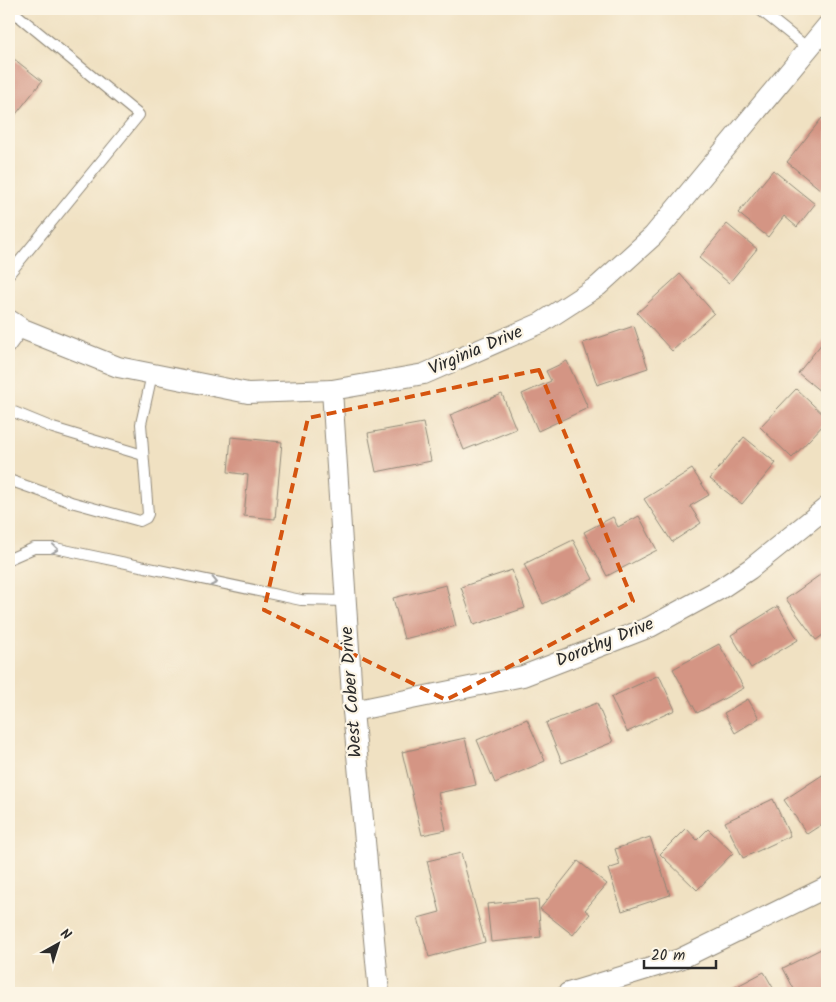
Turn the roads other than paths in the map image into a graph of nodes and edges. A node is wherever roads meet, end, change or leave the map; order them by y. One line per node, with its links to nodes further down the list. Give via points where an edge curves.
1 (10, 9): 5 (lane, via 139,115)
2 (760, 9): 4 (lane)
3 (827, 26): 4 (street, Virginia Drive)
4 (809, 48): 9 (street, Virginia Drive, via 653,236 598,286 541,323 424,374)
5 (9, 274)
6 (16, 324): 7 (lane); 8 (street, Virginia Drive, via 118,367)
7 (9, 348)
8 (152, 374): 9 (street, Virginia Drive, via 248,393); 11 (lane, via 142,412)
9 (332, 390): 15 (street, West Cober Drive)
10 (9, 410): 11 (lane, via 53,428)
11 (143, 455): 12 (lane, via 148,514 140,521)
12 (9, 480)
13 (827, 507): 16 (street, Dorothy Drive, via 750,570 650,628 523,676)
14 (9, 559): 15 (lane, one-way to 15, via 34,548 55,548 301,600)
15 (346, 601): 16 (street, West Cober Drive)
16 (353, 711): 18 (street, West Cober Drive)
17 (827, 887): 19 (street, via 680,959)
18 (379, 993)
19 (568, 993)

